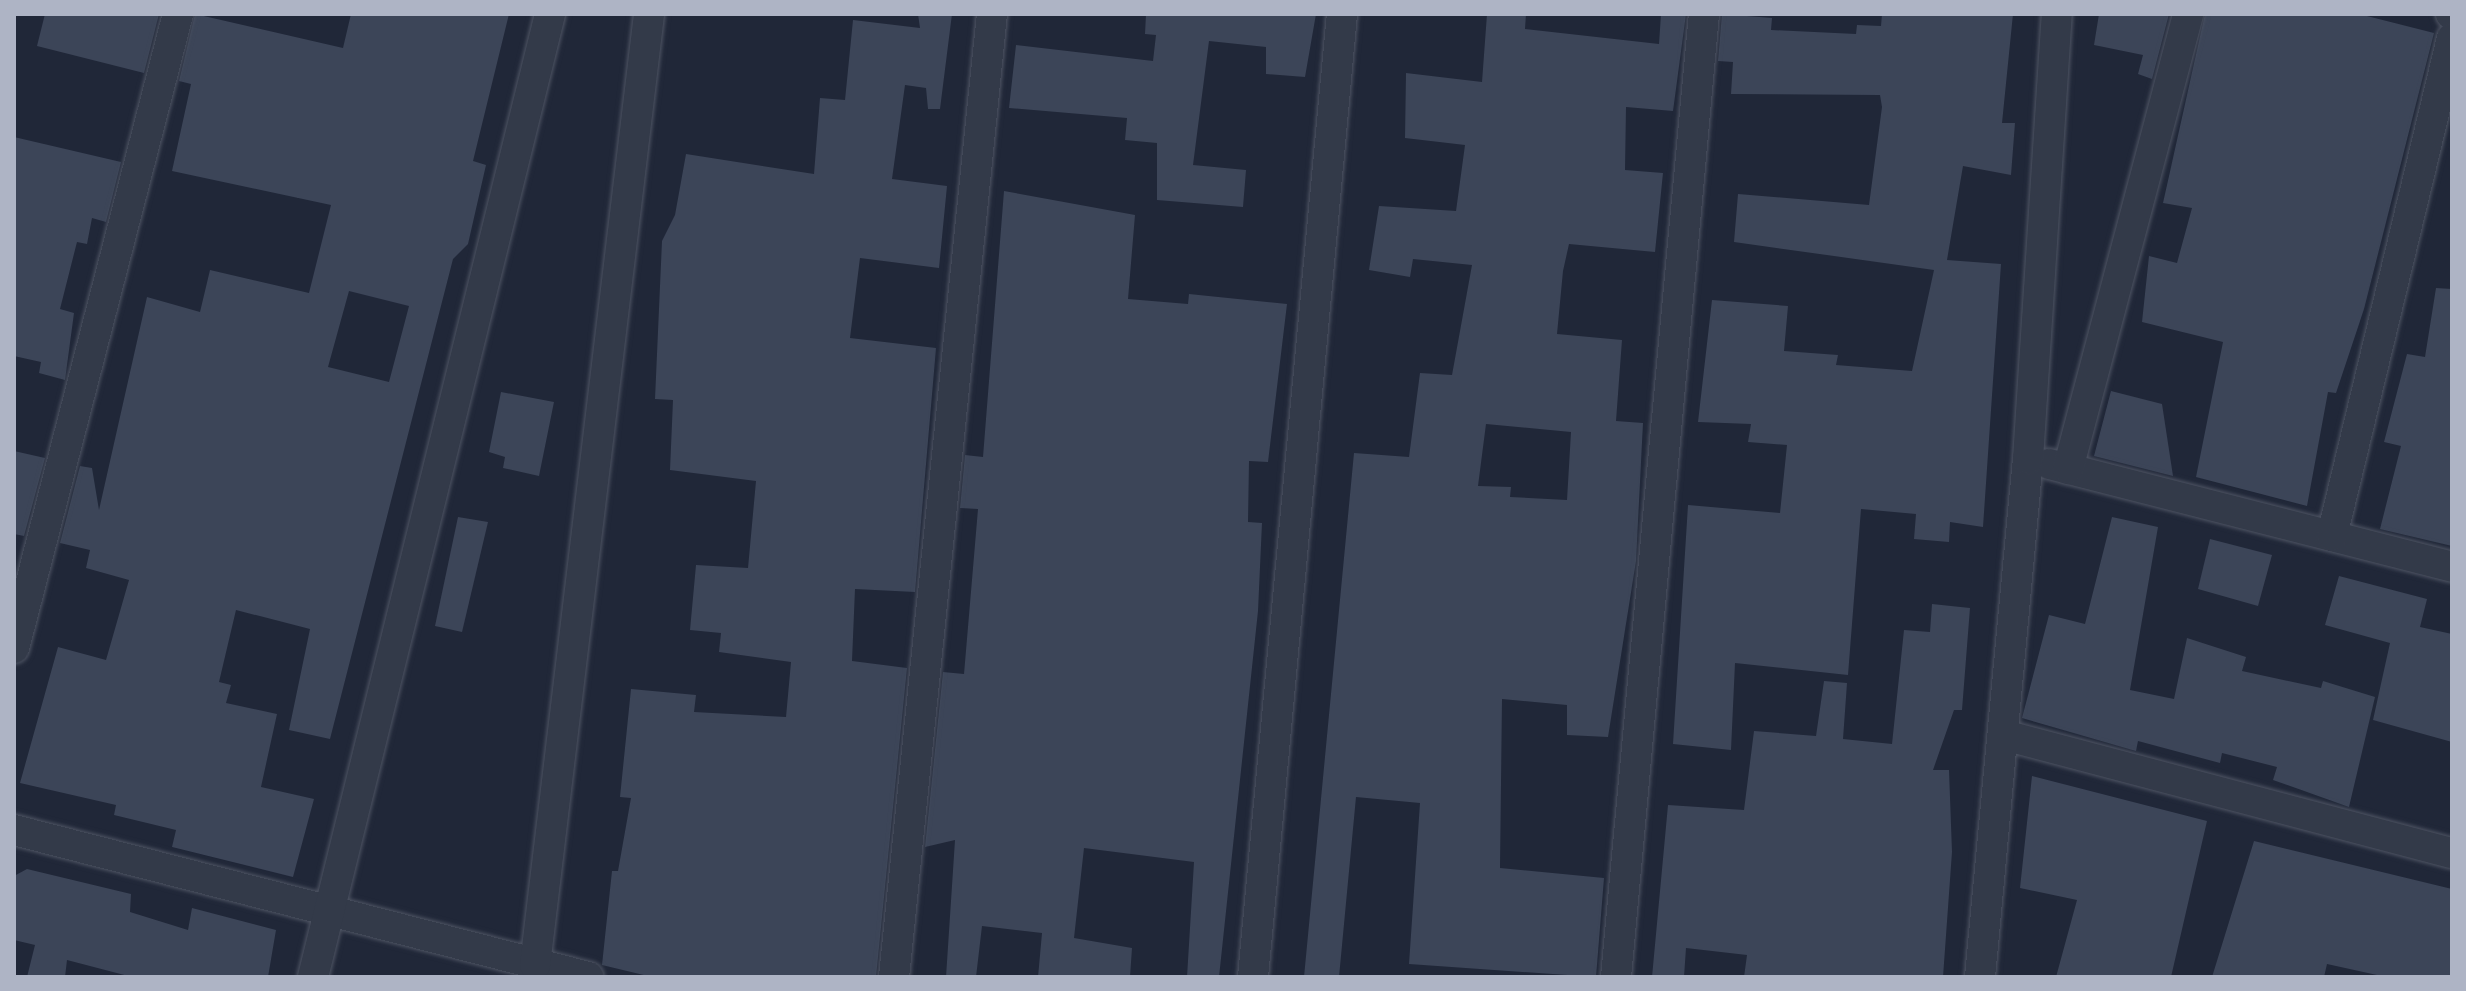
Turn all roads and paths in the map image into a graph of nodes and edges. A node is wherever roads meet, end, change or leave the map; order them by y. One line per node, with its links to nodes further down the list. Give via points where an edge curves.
1 (178, 14): 14 (street)
2 (550, 14): 18 (street)
3 (649, 14): 19 (street)
4 (992, 14): 22 (street)
5 (1342, 14): 23 (street)
6 (1704, 14): 24 (street)
7 (2057, 14): 10 (street)
8 (2188, 14): 11 (street)
9 (2452, 38): 12 (street)
10 (2028, 459): 11 (street); 15 (street)
11 (2068, 469): 12 (street)
12 (2332, 536): 13 (street)
13 (2452, 567)
14 (14, 648)
15 (2004, 735): 17 (street); 25 (street)
16 (14, 830): 18 (street)
17 (2452, 853)
18 (330, 915): 19 (street); 20 (street)
19 (535, 965): 21 (street)
20 (313, 977)
21 (588, 977)
22 (894, 977)
23 (1253, 977)
24 (1616, 977)
25 (1980, 977)

